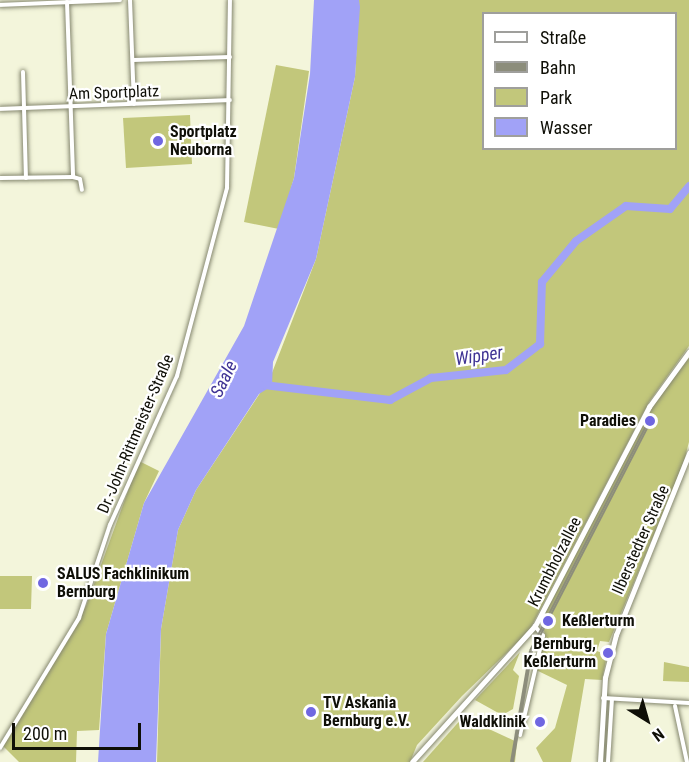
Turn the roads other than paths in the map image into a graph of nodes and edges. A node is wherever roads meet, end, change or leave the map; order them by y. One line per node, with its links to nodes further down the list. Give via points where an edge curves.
1 (120, 0): 5 (street)
2 (130, 0): 8 (street)
3 (230, 0): 7 (street, Dr.-John-Rittmeister-Straße)
4 (39, 2): 5 (street); 6 (street)
5 (67, 2): 12 (street)
6 (1, 4)
7 (230, 57): 8 (street); 10 (street, Dr.-John-Rittmeister-Straße)
8 (133, 60): 11 (street)
9 (23, 72): 13 (street)
10 (230, 99): 11 (street, Am Sportplatz); 28 (street, Dr.-John-Rittmeister-Straße, via 225,199 177,376 110,525 79,618)
11 (134, 104): 12 (street, Am Sportplatz)
12 (71, 106): 13 (street, Am Sportplatz); 15 (street)
13 (24, 108): 14 (street, Am Sportplatz); 17 (street)
14 (0, 109)
15 (73, 177): 17 (street); 18 (street, via 81,179)
16 (0, 178): 17 (street)
17 (26, 178)
18 (82, 190)
19 (689, 351): 22 (street, Krumbholzallee, via 649,407)
20 (689, 453): 21 (street, Ilberstedter Straße)
21 (686, 470): 23 (street, Ilberstedter Straße, via 618,626)
22 (535, 626): 27 (street, via 543,636); 29 (street, Krumbholzallee)
23 (603, 698): 24 (street); 30 (street, Ilberstedter Straße)
24 (612, 699): 26 (street); 31 (street)
25 (689, 703): 26 (street)
26 (675, 706): 32 (street)
27 (520, 735)
28 (0, 748)
29 (412, 762)
30 (600, 762)
31 (608, 762)
32 (687, 762)

